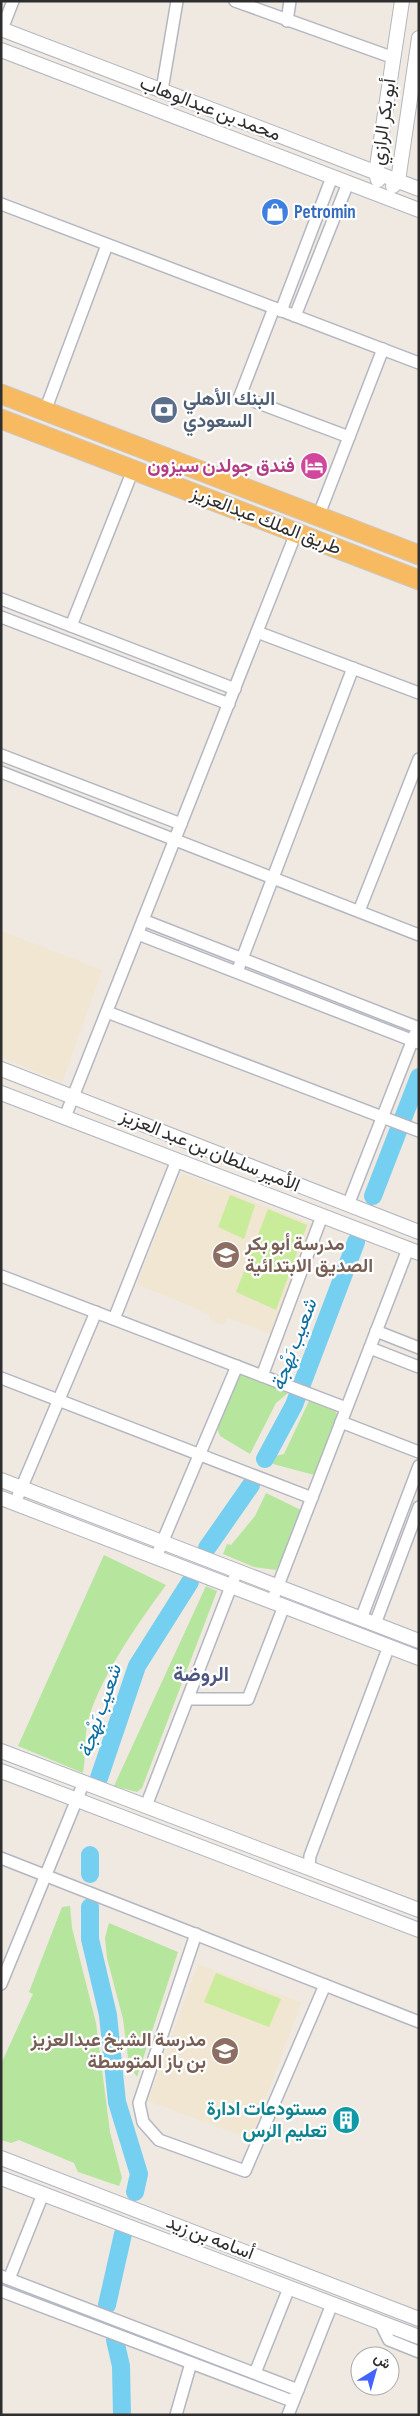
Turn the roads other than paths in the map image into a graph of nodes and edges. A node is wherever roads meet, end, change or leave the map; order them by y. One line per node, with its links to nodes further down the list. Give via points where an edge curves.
1 (13, 1): 7 (street)
2 (177, 1): 11 (street)
3 (235, 1): 6 (street)
4 (290, 1): 6 (street)
5 (402, 1): 10 (street, أبو بكر الرازي)
6 (287, 21): 10 (street)
7 (2, 29): 11 (street, محمد بن عبدالوهاب)
8 (419, 38): 14 (street, أبو بكر الرازي)
9 (1, 50): 13 (street, محمد بن عبدالوهاب)
10 (394, 58): 12 (street, أبو بكر الرازي)
11 (162, 90): 12 (street, محمد بن عبدالوهاب)
12 (376, 173): 14 (street, محمد بن عبدالوهاب); 17 (street, أبو بكر الرازي)
13 (332, 176): 15 (street, محمد بن عبدالوهاب); 21 (street)
14 (398, 181): 16 (street, محمد بن عبدالوهاب); 17 (street, أبو بكر الرازي)
15 (348, 183): 17 (street, محمد بن عبدالوهاب); 22 (street)
16 (419, 189)
17 (383, 196): 19 (street, محمد بن عبدالوهاب)
18 (1, 204): 20 (street)
19 (419, 210)
20 (107, 245): 21 (street); 26 (street)
21 (277, 309): 22 (street); 28 (street, via 240,396)
22 (295, 316): 23 (street)
23 (383, 349): 24 (street); 28 (street)
24 (419, 363)
25 (1, 394): 26 (highway, طريق الملك عبدالعزيز)
26 (45, 411): 30 (highway, طريق الملك عبدالعزيز)
27 (1, 419): 29 (highway, طريق الملك عبدالعزيز)
28 (349, 437): 30 (street)
29 (132, 470): 31 (highway, طريق الملك عبدالعزيز); 36 (street)
30 (318, 517): 32 (highway, طريق الملك عبدالعزيز)
31 (296, 533): 33 (highway, طريق الملك عبدالعزيز); 37 (street)
32 (419, 555)
33 (419, 580)
34 (1, 599): 36 (street)
35 (1, 617): 41 (street)
36 (71, 626): 39 (street)
37 (257, 632): 38 (street); 39 (street)
38 (353, 668): 40 (street); 47 (street)
39 (234, 689): 41 (street)
40 (419, 693)
41 (228, 704): 45 (street)
42 (1, 755): 45 (street)
43 (419, 759): 48 (street)
44 (1, 772): 46 (street)
45 (181, 824): 46 (street)
46 (175, 839): 47 (street); 49 (street)
47 (273, 877): 48 (street); 52 (street)
48 (359, 911): 51 (street)
49 (143, 920): 50 (street); 52 (street)
50 (138, 934): 53 (street); 54 (street)
51 (419, 934)
52 (242, 959): 53 (street); 55 (street)
53 (237, 972): 56 (street)
54 (107, 1012): 59 (street); 61 (street)
55 (418, 1027): 56 (street)
56 (416, 1041): 61 (street)
57 (1, 1069): 59 (street, الأمير سلطان بن عبد العزيز)
58 (1, 1093): 60 (street, الأمير سلطان بن عبد العزيز)
59 (73, 1097): 60 (street); 64 (street, الأمير سلطان بن عبد العزيز)
60 (65, 1117): 63 (street, الأمير سلطان بن عبد العزيز)
61 (387, 1119): 62 (street); 64 (street)
62 (414, 1129)
63 (177, 1160): 65 (street, الأمير سلطان بن عبد العزيز); 70 (street)
64 (348, 1205): 66 (street, الأمير سلطان بن عبد العزيز)
65 (322, 1216): 67 (street, الأمير سلطان بن عبد العزيز); 76 (street)
66 (419, 1232)
67 (414, 1251): 71 (street)
68 (1, 1276): 69 (street)
69 (96, 1312): 70 (street); 78 (street)
70 (114, 1319): 74 (street)
71 (376, 1332): 72 (street); 73 (street)
72 (370, 1348): 75 (street); 79 (street)
73 (419, 1348)
74 (237, 1366): 76 (street); 82 (street)
75 (419, 1367)
76 (262, 1376): 79 (street)
77 (1, 1378): 78 (street)
78 (58, 1400): 82 (street); 85 (street)
79 (346, 1408): 80 (street)
80 (341, 1422): 81 (street); 87 (street)
81 (419, 1452)
82 (200, 1455): 87 (street); 90 (street)
83 (419, 1466): 96 (street)
84 (1, 1480): 85 (street)
85 (21, 1488): 88 (street); 90 (street)
86 (1, 1498): 88 (street)
87 (312, 1498): 94 (street)
88 (15, 1503): 91 (street)
89 (419, 1507): 97 (street)
90 (163, 1542): 91 (street); 92 (street)
91 (156, 1557): 93 (street)
92 (237, 1571): 93 (street); 94 (street)
93 (231, 1586): 95 (street); 101 (street)
94 (277, 1586): 95 (street); 96 (street)
95 (278, 1604): 99 (street); 101 (street, via 248,1700)
96 (361, 1619): 97 (street)
97 (375, 1624): 98 (street)
98 (418, 1639)
99 (389, 1646): 100 (street); 108 (street, via 310,1856)
100 (419, 1658)
101 (188, 1699): 106 (street)
102 (1, 1751): 104 (street)
103 (1, 1771): 105 (street)
104 (84, 1782): 105 (street); 106 (street)
105 (77, 1800): 109 (street); 111 (street)
106 (146, 1806): 108 (street)
107 (1, 1858): 109 (street)
108 (309, 1868): 110 (street)
109 (46, 1875): 112 (street); 113 (street)
110 (419, 1910)
111 (419, 1930)
112 (196, 1934): 114 (street); 114 (street, via 139,2102 143,2122 159,2140 245,2171)
113 (1, 1984)
114 (324, 1985): 115 (street)
115 (419, 2022)
116 (1, 2158): 123 (street, أسامه بن زيد)
117 (1, 2178): 118 (street, أسامه بن زيد)
118 (43, 2194): 119 (street); 120 (street, أسامه بن زيد)
119 (5, 2278): 128 (street)
120 (289, 2288): 122 (street, أسامه بن زيد); 128 (street)
121 (1, 2291): 127 (street)
122 (332, 2304): 124 (street, أسامه بن زيد); 129 (street)
123 (419, 2319)
124 (380, 2322): 125 (street, أسامه بن زيد); 126 (street, via 389,2340)
125 (419, 2337)
126 (419, 2352)
127 (191, 2363): 130 (street); 131 (street)
128 (255, 2373): 129 (street)
129 (298, 2390): 130 (street)
130 (292, 2401): 132 (street)
131 (176, 2415)
132 (288, 2415)

